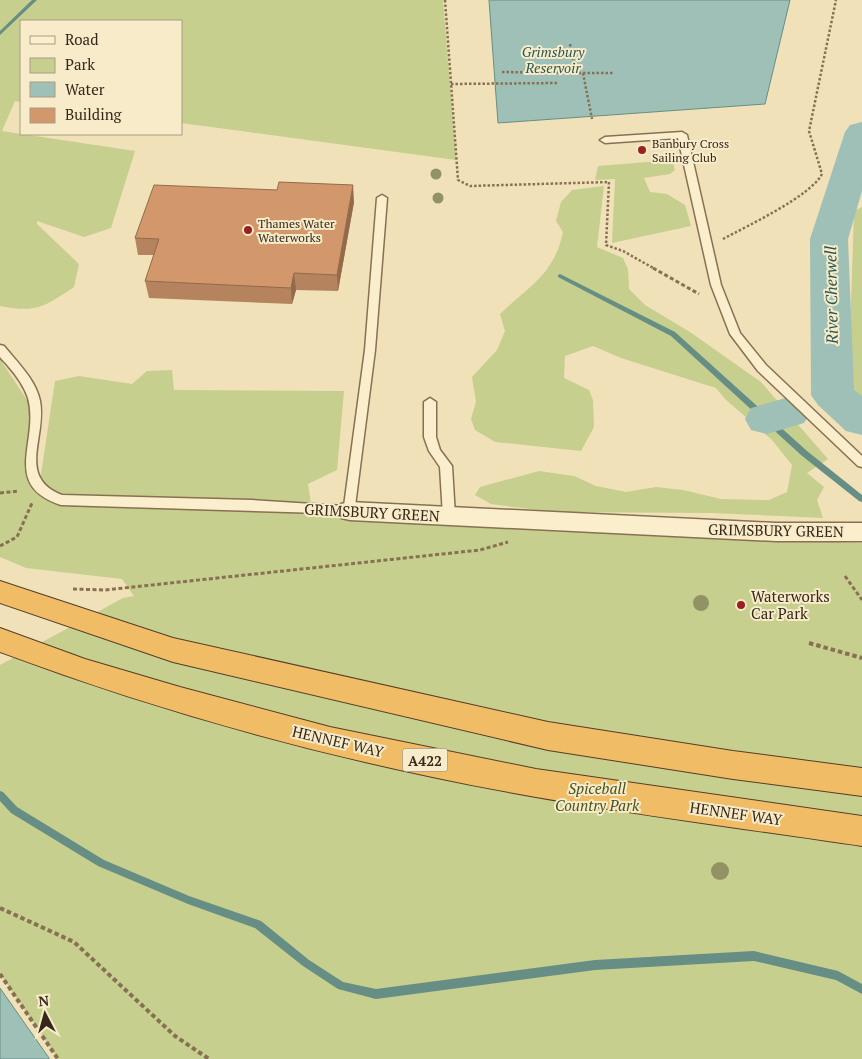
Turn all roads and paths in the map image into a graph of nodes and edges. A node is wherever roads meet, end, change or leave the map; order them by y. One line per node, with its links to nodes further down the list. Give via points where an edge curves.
1 (445, 0): 9 (path)
2 (836, 0): 13 (path, via 809,131 822,174 818,182 760,220 727,238)
3 (570, 44): 5 (path)
4 (502, 72): 5 (path)
5 (576, 73): 6 (path)
6 (583, 73): 7 (path); 10 (path)
7 (614, 73)
8 (558, 83): 9 (path)
9 (451, 84): 14 (path, via 458,180 470,186 609,182 606,245 623,251)
10 (592, 119)
11 (605, 140): 13 (lane, via 682,135)
12 (382, 198): 19 (lane, via 370,350)
13 (706, 244): 17 (lane, via 722,305 736,334 762,368)
14 (705, 297)
15 (0, 349): 18 (lane, via 34,399 35,432 30,467)
16 (430, 402): 20 (lane, via 429,435 435,453 446,466)
17 (862, 463)
18 (38, 490): 19 (lane, GRIMSBURY GREEN, via 61,500); 23 (path, via 17,537)
19 (350, 511): 20 (street, GRIMSBURY GREEN)
20 (449, 516): 21 (street, GRIMSBURY GREEN)
21 (540, 521): 22 (street, GRIMSBURY GREEN, via 776,532); 25 (path, via 510,541 490,548 105,590)
22 (862, 532)
23 (0, 546)
24 (845, 576): 27 (path)
25 (72, 589)
26 (0, 592): 31 (highway, via 173,650 548,736)
27 (862, 600)
28 (0, 640): 32 (highway, HENNEF WAY / A422, via 82,670 180,700 330,741 536,783)
29 (809, 643): 30 (path)
30 (862, 658)
31 (862, 782)
32 (862, 831)
33 (0, 908): 36 (path, via 74,942 175,1036)
34 (0, 974): 35 (path)
35 (58, 1059)
36 (209, 1059)

